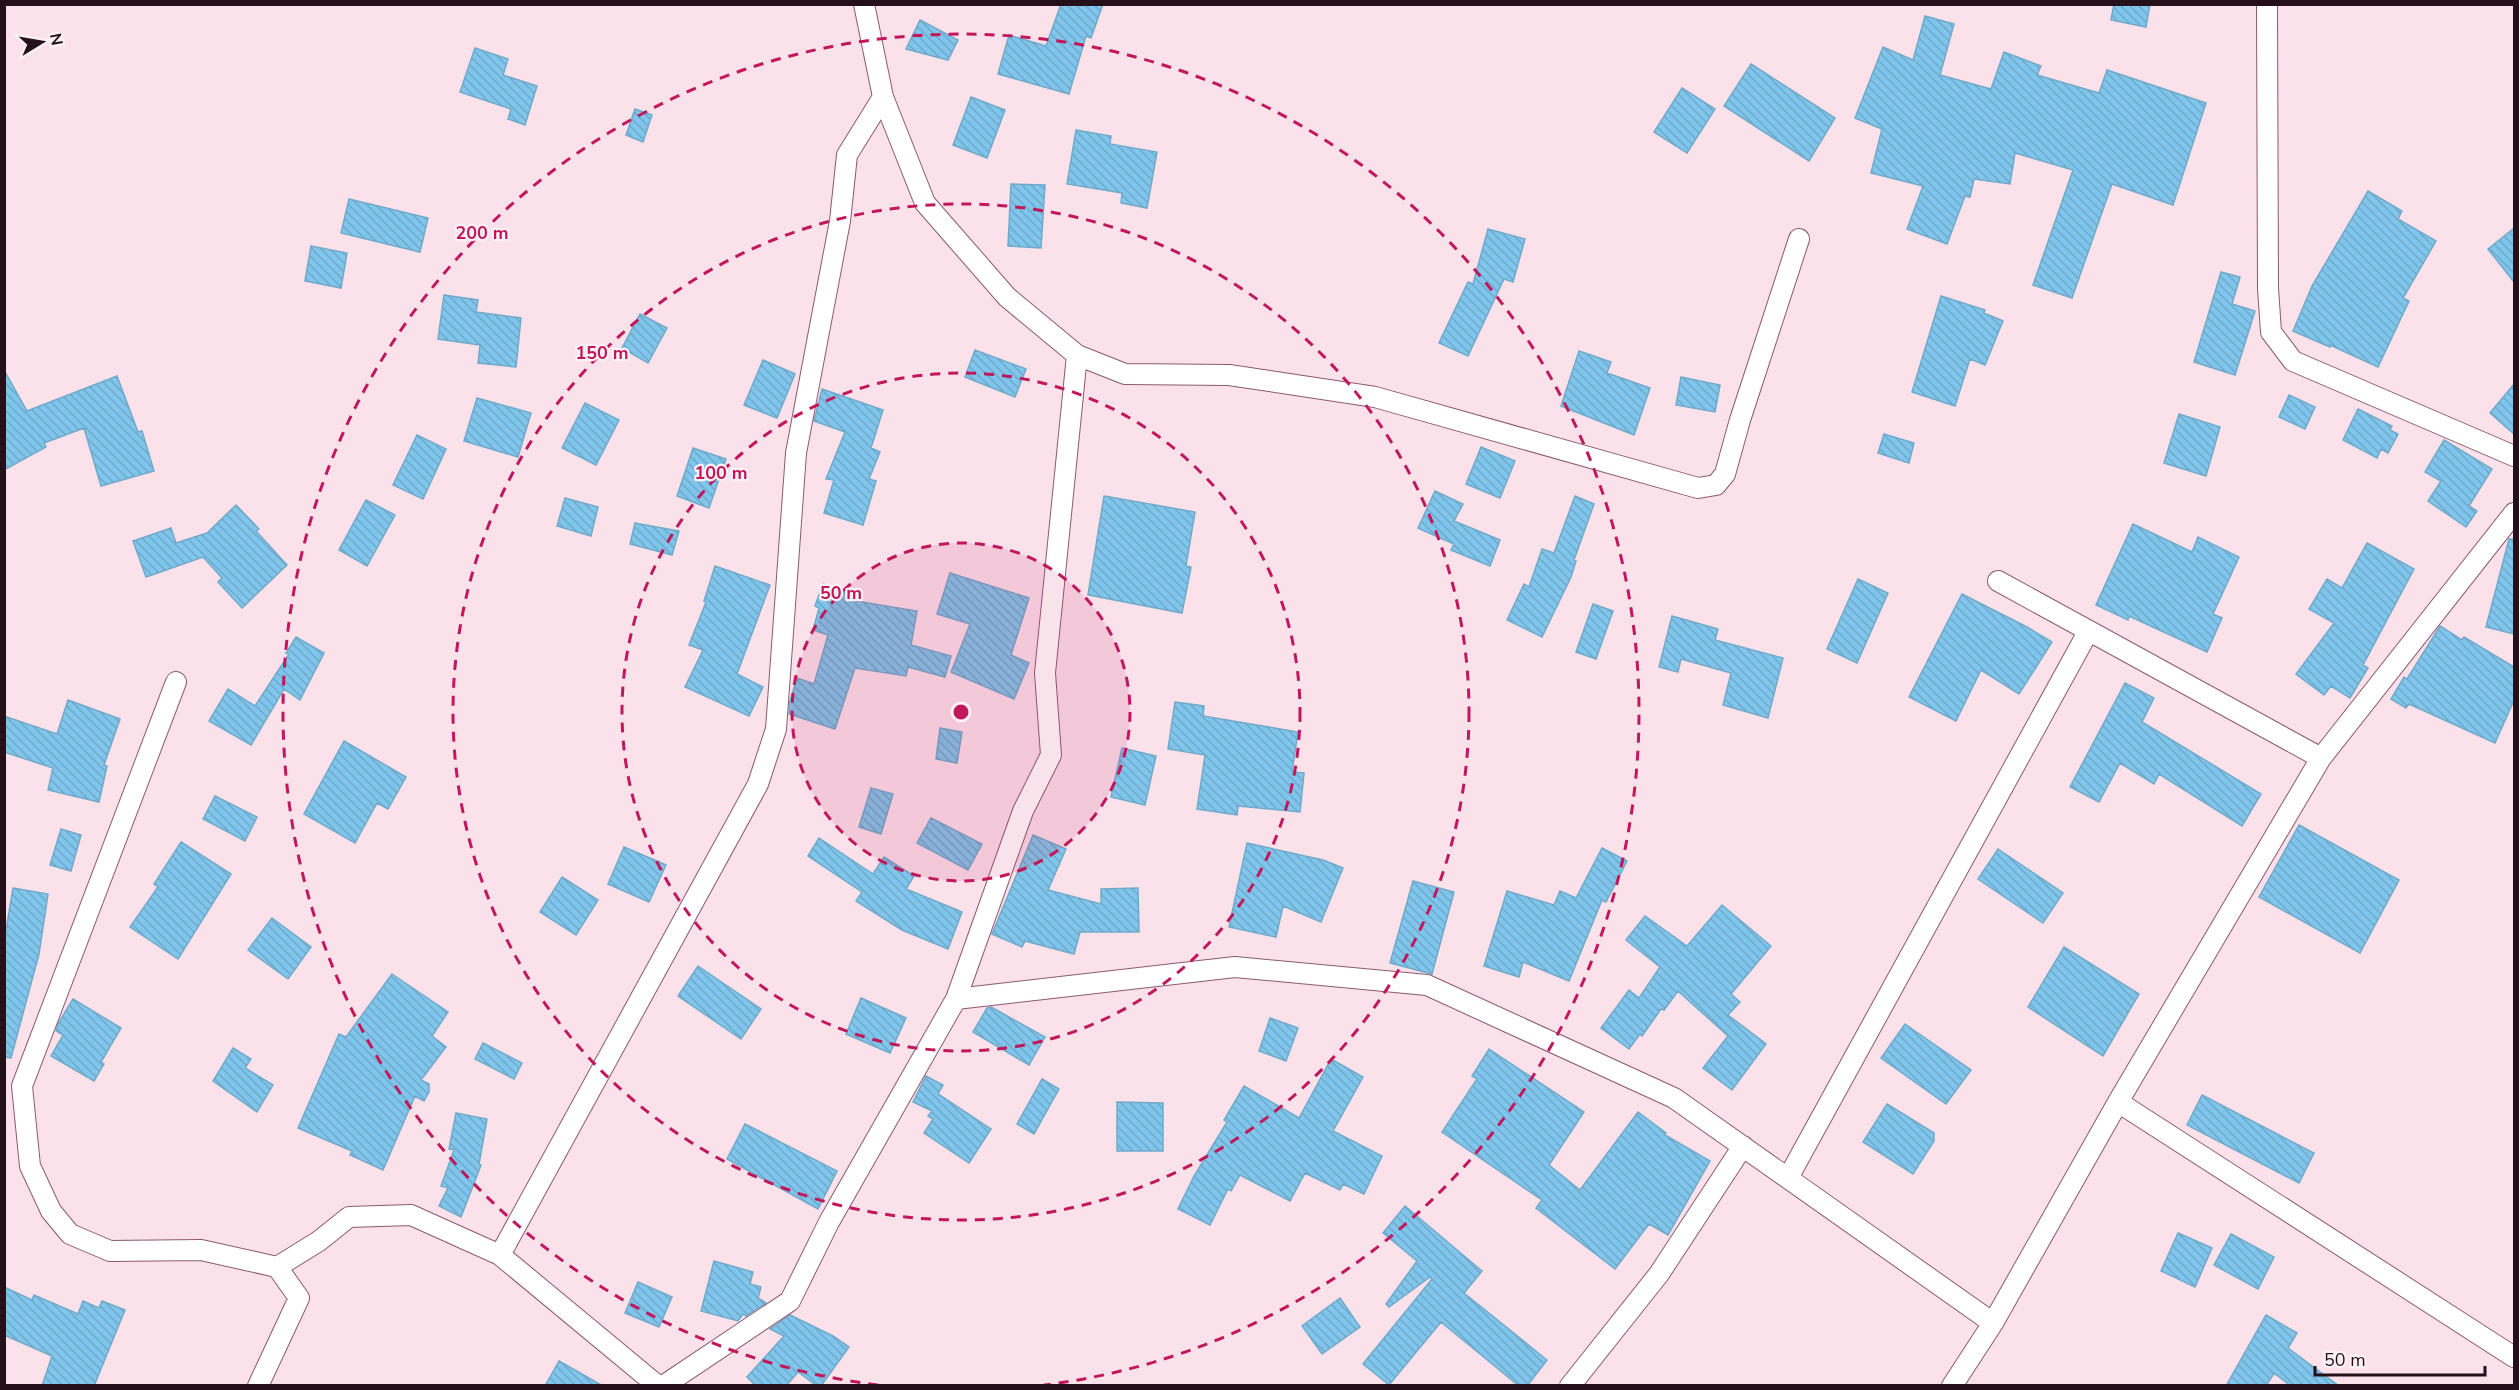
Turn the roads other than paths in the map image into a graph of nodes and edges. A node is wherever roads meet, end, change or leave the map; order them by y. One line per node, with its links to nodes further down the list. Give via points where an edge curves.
1 (864, 4): 3 (street)
2 (2267, 4): 6 (street, via 2271,332 2293,361)
3 (883, 97): 5 (street, via 926,203 1007,297); 16 (street, via 847,155 840,221 796,453 776,729 758,784)
4 (1799, 239): 5 (street, via 1725,474 1716,485 1698,488 1375,397 1229,375 1125,374)
5 (1077, 355): 12 (street, via 1045,672 1051,755 1023,811)
6 (2514, 456)
7 (2514, 513): 11 (street)
8 (1998, 581): 9 (street)
9 (2088, 632): 11 (street); 15 (street)
10 (176, 682): 17 (street, via 22,1086 30,1166 51,1211 70,1234 110,1251 201,1250)
11 (2321, 758): 13 (street)
12 (956, 999): 14 (street, via 1235,967 1427,985 1674,1098); 22 (street, via 829,1222 790,1301)
13 (2118, 1102): 18 (street); 19 (street)
14 (1743, 1146): 15 (street); 23 (street, via 1659,1274)
15 (1788, 1178): 18 (street)
16 (500, 1255): 17 (street, via 411,1215 349,1217); 21 (street)
17 (277, 1268): 20 (street, via 299,1298)
18 (1993, 1323): 24 (street)
19 (2514, 1357)
20 (258, 1386)
21 (658, 1386)
22 (663, 1386)
23 (1570, 1386)
24 (1952, 1386)

